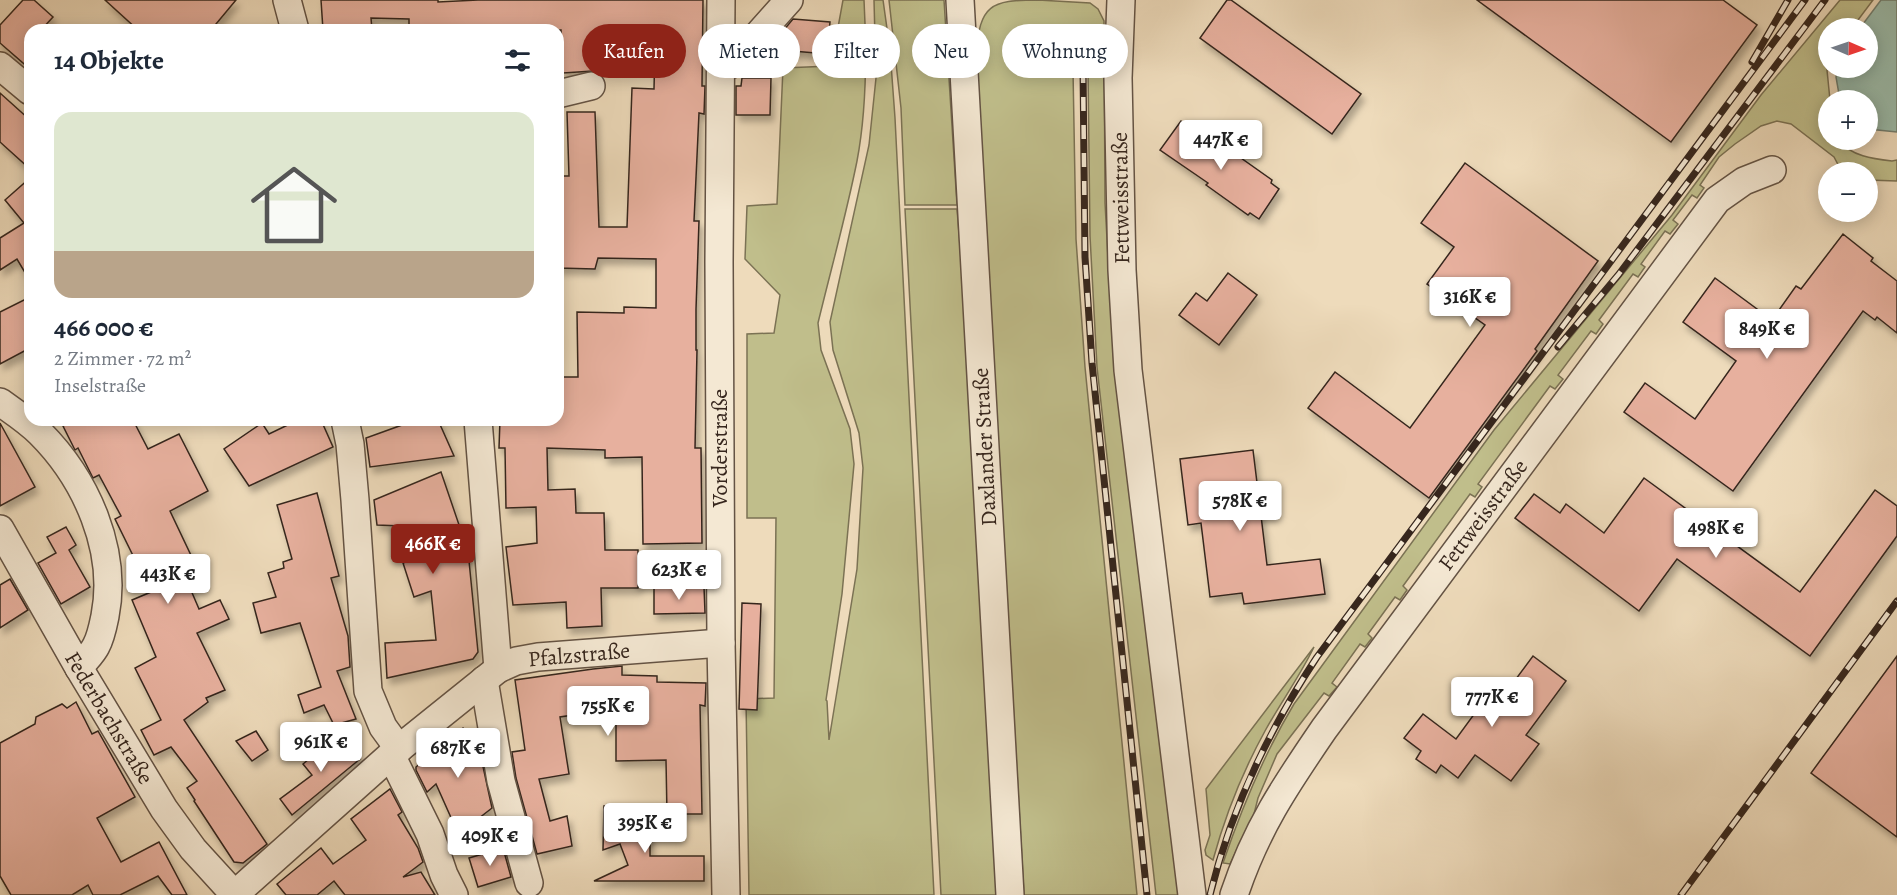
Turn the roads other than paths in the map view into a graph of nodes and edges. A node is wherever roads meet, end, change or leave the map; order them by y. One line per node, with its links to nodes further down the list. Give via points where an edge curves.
1 (288, 0): 6 (street)
2 (721, 0): 7 (street, Vorderstraße)
3 (789, 0): 8 (street)
4 (960, 0): 29 (street, Daxlander Straße)
5 (1121, 0): 30 (street, Fettweisstraße, via 1119,174 1128,370)
6 (294, 24)
7 (721, 24)
8 (768, 24)
9 (0, 66): 11 (street)
10 (722, 78): 21 (street, Vorderstraße)
11 (24, 86)
12 (591, 86): 13 (street)
13 (564, 93)
14 (1772, 170): 31 (street, Fettweisstraße, via 1744,181 1718,200 1324,729 1265,820)
15 (0, 402): 16 (street)
16 (24, 419)
17 (32, 426): 22 (street, via 70,469 87,499 102,540 108,578 103,628 96,647)
18 (346, 426): 24 (street, via 368,691)
19 (478, 426): 23 (street)
20 (0, 529): 22 (street, Federbachstraße)
21 (722, 643): 23 (street, Pfalzstraße, via 538,657 516,661); 28 (street, Vorderstraße)
22 (79, 668): 26 (street, Federbachstraße, via 164,809 193,849)
23 (491, 675): 24 (street, Pfalzstraße); 25 (street, via 500,773)
24 (395, 752): 26 (street, Pfalzstraße); 27 (street)
25 (528, 883)
26 (235, 895)
27 (454, 895)
28 (726, 895)
29 (1010, 895)
30 (1192, 895)
31 (1234, 895)

